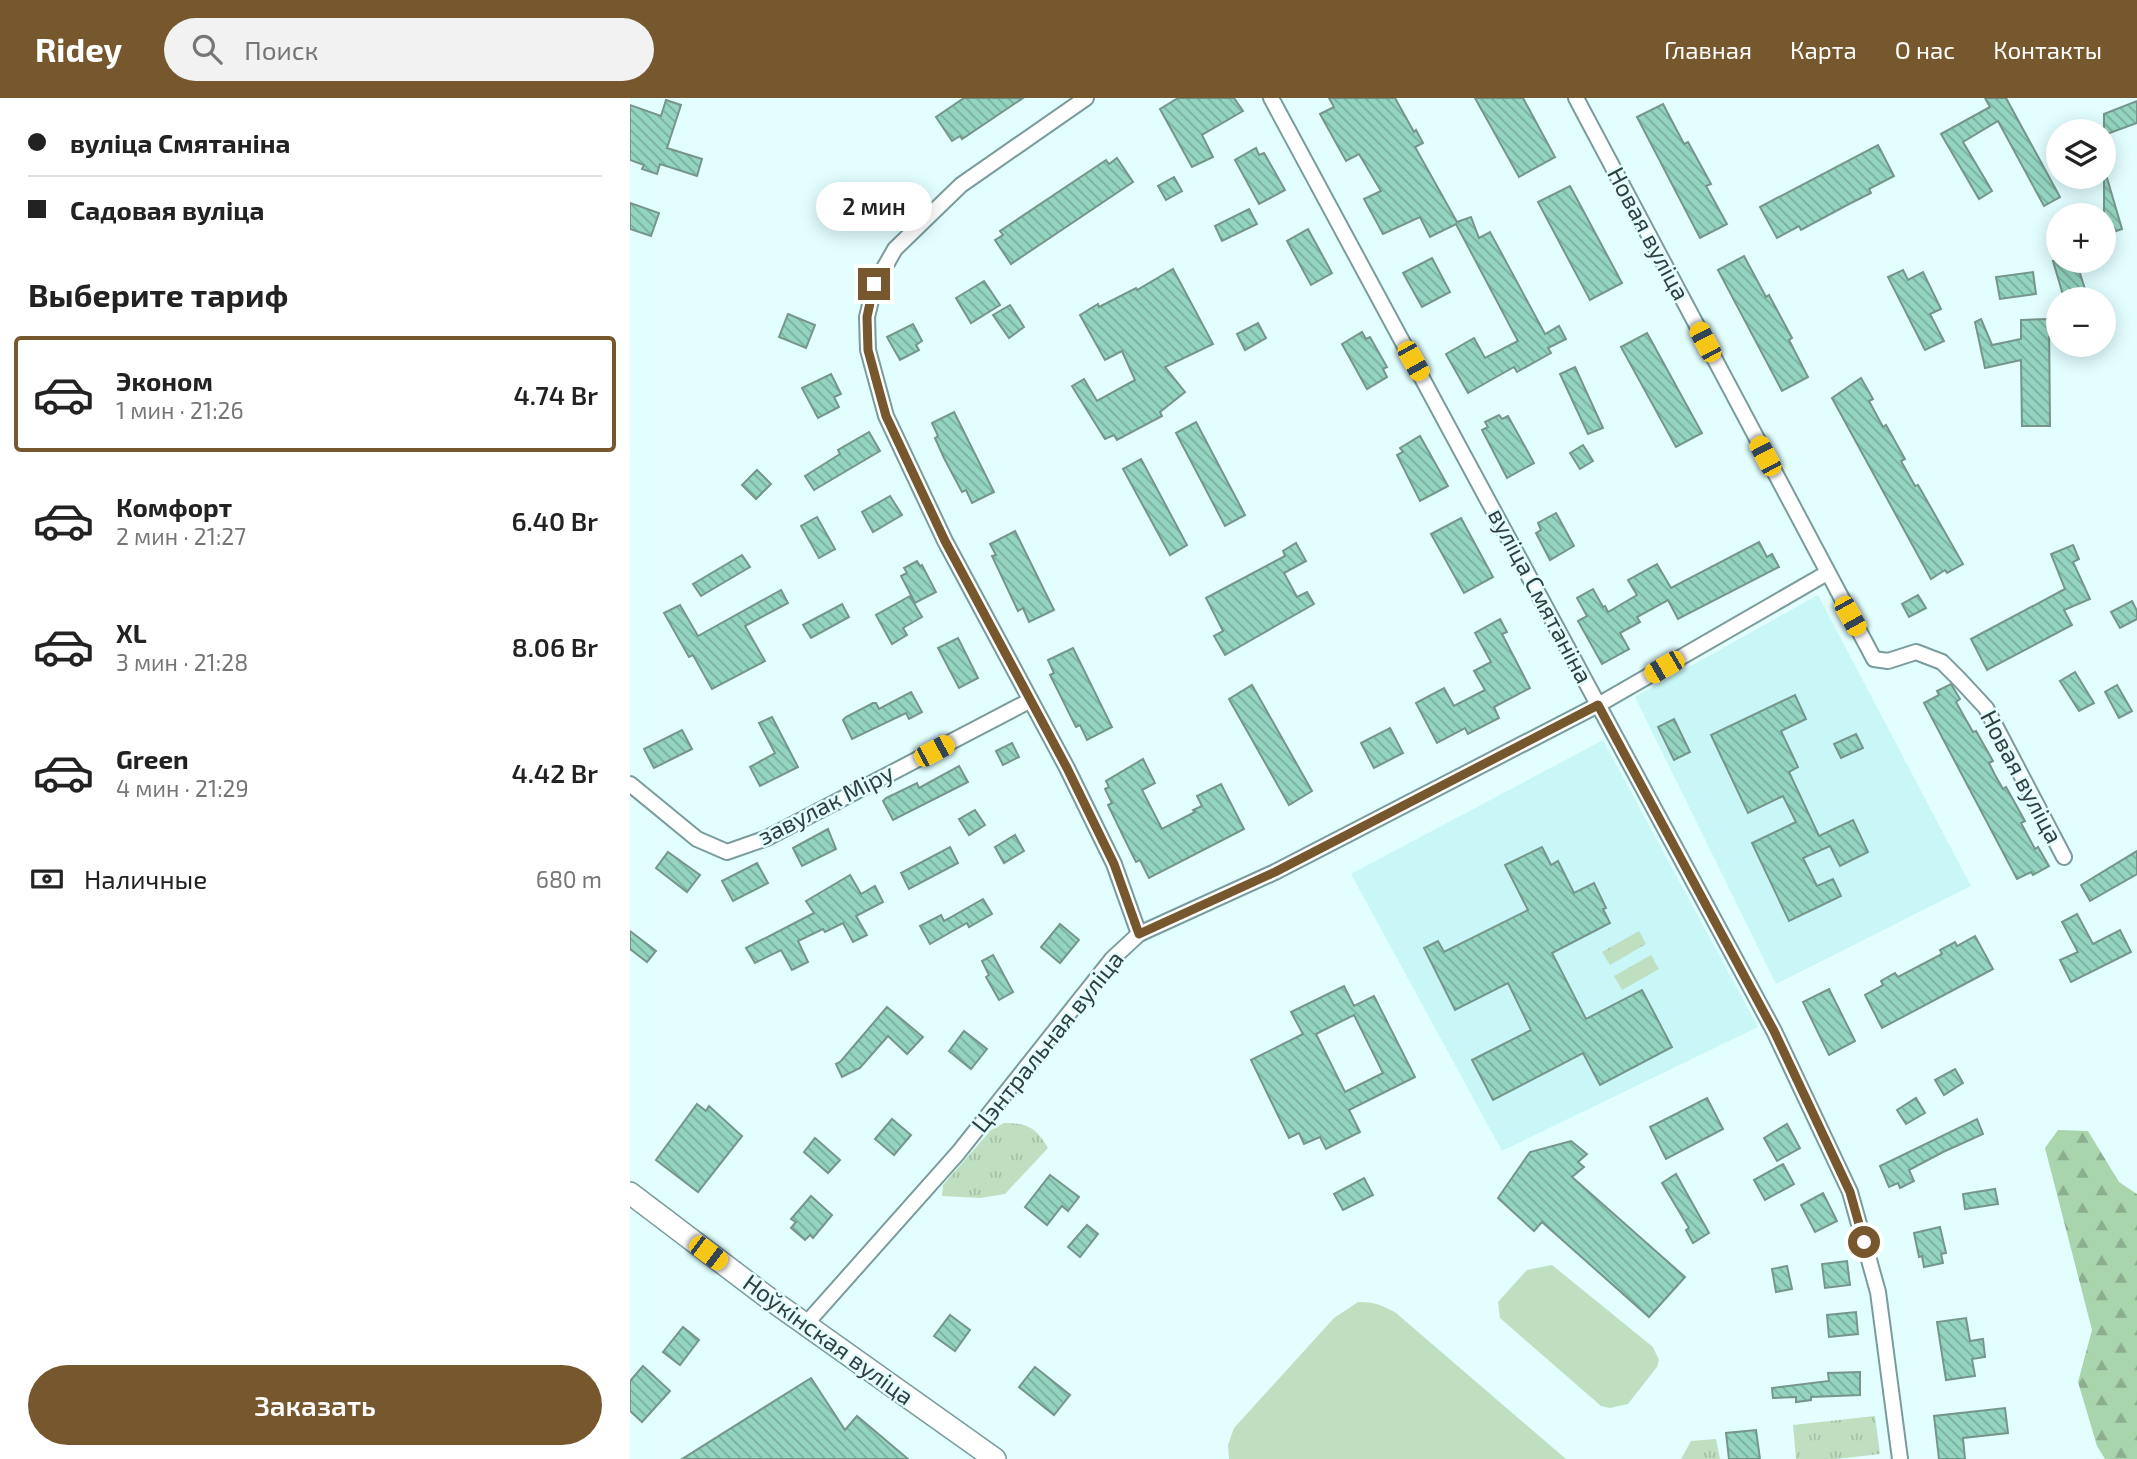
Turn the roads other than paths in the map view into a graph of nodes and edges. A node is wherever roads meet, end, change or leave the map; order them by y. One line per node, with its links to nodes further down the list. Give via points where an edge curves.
1 (1086, 98): 5 (street, via 961,185 930,214 895,249 874,284 867,317 868,350 886,416)
2 (1271, 98): 6 (street, вуліца Смятаніна)
3 (1576, 98): 4 (street, Новая вуліца)
4 (1827, 573): 6 (street, Цэнтральная вуліца); 8 (street, Новая вуліца, via 1874,659 1888,661 1916,652 1942,662 1986,708)
5 (1029, 701): 7 (street, завулак Міру, via 767,838 727,852 698,839); 9 (street, via 1114,864)
6 (1598, 705): 9 (street, Цэнтральная вуліца, via 1275,872); 13 (street, вуліца Смятаніна, via 1774,1031 1850,1192 1878,1292)
7 (630, 784)
8 (2064, 856)
9 (1139, 934): 11 (street, Цэнтральная вуліца, via 1112,959 958,1153)
10 (630, 1194): 11 (main road, Ноўкінская вуліца)
11 (805, 1325): 12 (main road, Ноўкінская вуліца)
12 (995, 1459)
13 (1900, 1459)

